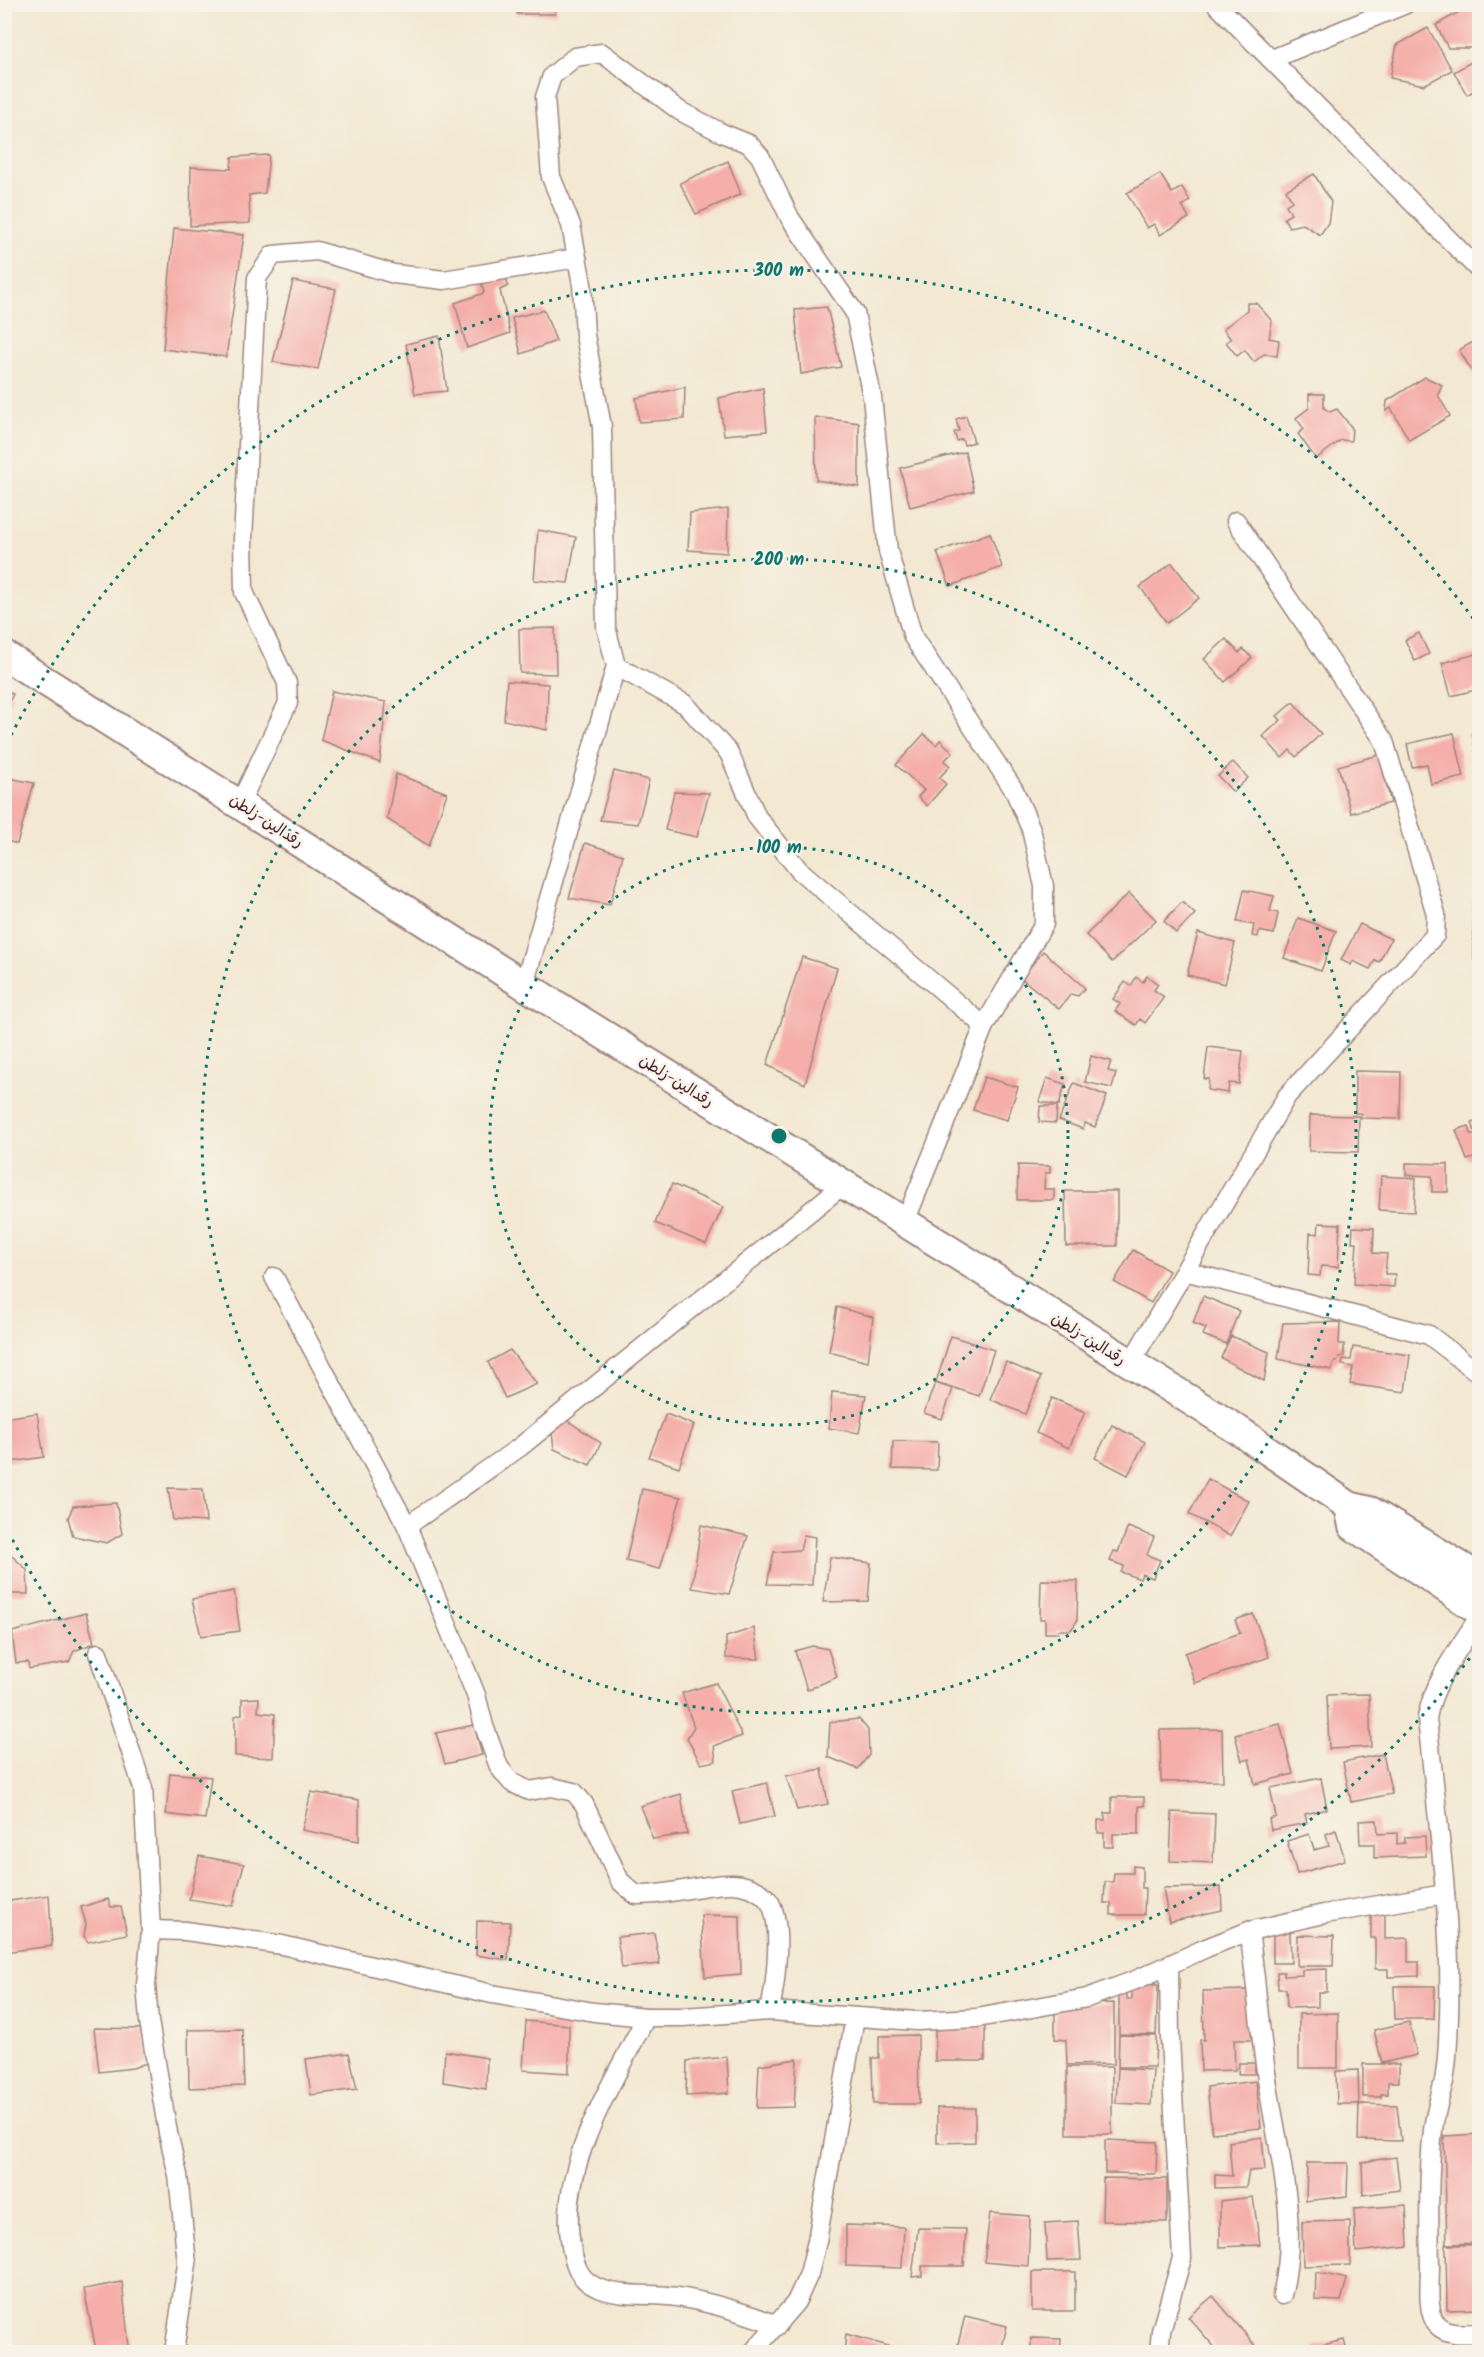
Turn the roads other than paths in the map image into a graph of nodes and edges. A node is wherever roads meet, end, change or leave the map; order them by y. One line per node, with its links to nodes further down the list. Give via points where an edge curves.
1 (1215, 4): 3 (street)
2 (1406, 4): 3 (street)
3 (1272, 59): 5 (street)
4 (577, 258): 8 (street, via 585,335 602,427 606,627); 9 (street, via 444,280 394,274 317,251 273,255 257,278 243,539 244,592 287,683 288,703); 11 (street, via 571,225 550,177 545,97 552,76 575,57 602,53 680,111 749,144 760,156 790,218 855,313 872,398 888,551 914,637 1014,790 1031,829 1044,886 1044,924)
5 (1479, 270)
6 (1236, 521): 14 (street, via 1384,741 1436,914 1435,934 1287,1096)
7 (4, 655): 9 (main road, رقدالين-زلطن)
8 (616, 666): 10 (street); 11 (street, via 685,704 729,753 757,817 799,870)
9 (240, 803): 10 (main road, رقدالين-زلطن)
10 (524, 985): 12 (main road, رقدالين-زلطن)
11 (984, 1026): 13 (street)
12 (844, 1184): 13 (main road, رقدالين-زلطن); 19 (street, via 520,1447)
13 (905, 1222): 16 (main road, رقدالين-زلطن)
14 (1185, 1270): 16 (street); 17 (street, via 1429,1335)
15 (274, 1277): 19 (street)
16 (1130, 1364): 18 (main road, رقدالين-زلطن, via 1238,1430)
17 (1479, 1374)
18 (1349, 1506): 20 (main road, رقدالين-زلطن, via 1370,1511); 21 (main road, via 1353,1526)
19 (407, 1526): 28 (street, via 476,1695 499,1767 511,1782 529,1791 552,1787 574,1792 584,1804 621,1881 636,1895 729,1884 756,1889 770,1902 776,1923 777,1976)
20 (1479, 1578)
21 (1479, 1611)
22 (1479, 1616): 24 (street, via 1431,1697 1426,1718)
23 (98, 1653): 25 (street, via 143,1788)
24 (1445, 1894): 26 (street); 33 (street, via 1449,2015 1444,2079 1433,2129 1431,2310 1435,2323 1443,2330)
25 (151, 1930): 29 (street, via 282,1945 492,1994); 34 (street, via 146,1985 149,2021 178,2175 187,2264)
26 (1249, 1930): 27 (street); 31 (street, via 1266,2071 1287,2193 1290,2240)
27 (1169, 1965): 30 (street, via 1087,1998 1037,2009 917,2021); 36 (street, via 1182,2258 1161,2331)
28 (770, 2011): 29 (street); 30 (street)
29 (646, 2017): 32 (street, via 610,2086 574,2171 568,2220 573,2258 584,2280 596,2288 677,2297)
30 (855, 2017): 32 (street, via 809,2274 796,2302)
31 (1281, 2295)
32 (778, 2325): 35 (street)
33 (1479, 2333)
34 (174, 2352)
35 (753, 2352)
36 (1159, 2352)

